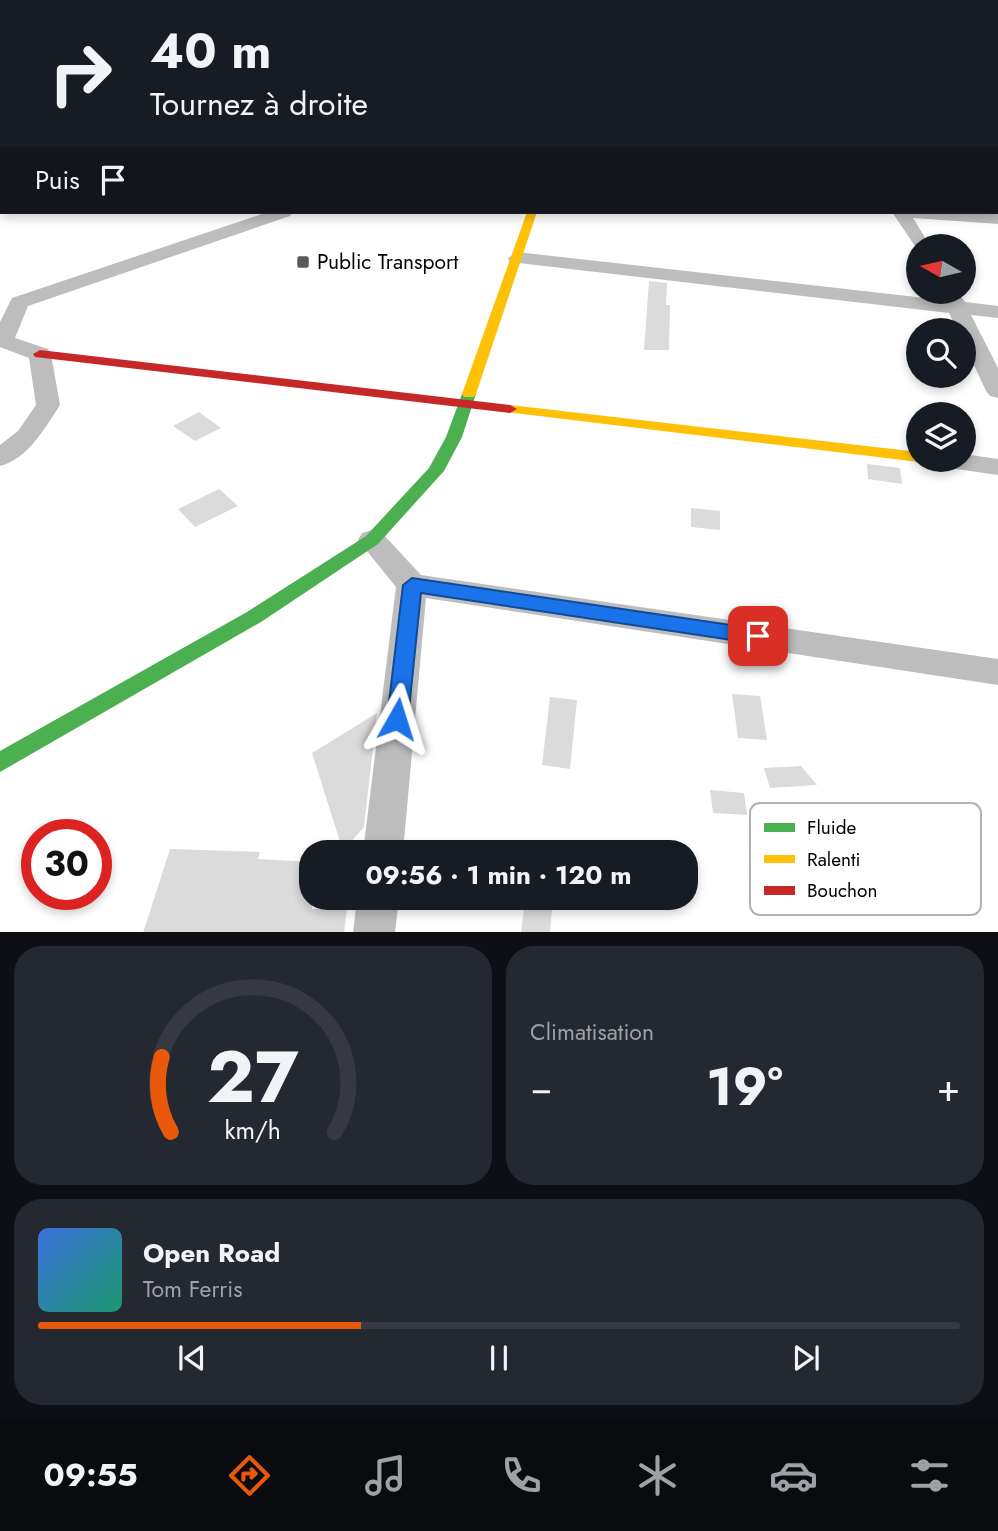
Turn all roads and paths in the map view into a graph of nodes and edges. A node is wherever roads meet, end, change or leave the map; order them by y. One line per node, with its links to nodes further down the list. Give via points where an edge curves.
1 (278, 214): 12 (street, via 19,302 2,341)
2 (532, 214): 7 (main road)
3 (904, 214): 6 (street)
4 (930, 214): 5 (street)
5 (998, 219)
6 (915, 234)
7 (517, 258): 8 (street); 14 (main road)
8 (906, 295)
9 (956, 304): 13 (street)
10 (968, 304): 11 (street)
11 (998, 313)
12 (40, 354): 14 (main road); 16 (street, via 48,405 27,436)
13 (998, 391)
14 (468, 403): 15 (main road); 19 (main road, via 436,471)
15 (906, 455)
16 (0, 458)
17 (976, 464): 18 (street)
18 (998, 467)
19 (372, 540): 20 (street); 22 (main road, via 254,617)
20 (412, 585): 21 (street); 23 (street)
21 (998, 672)
22 (0, 762)
23 (384, 840)
24 (376, 910): 25 (street)
25 (374, 932)

